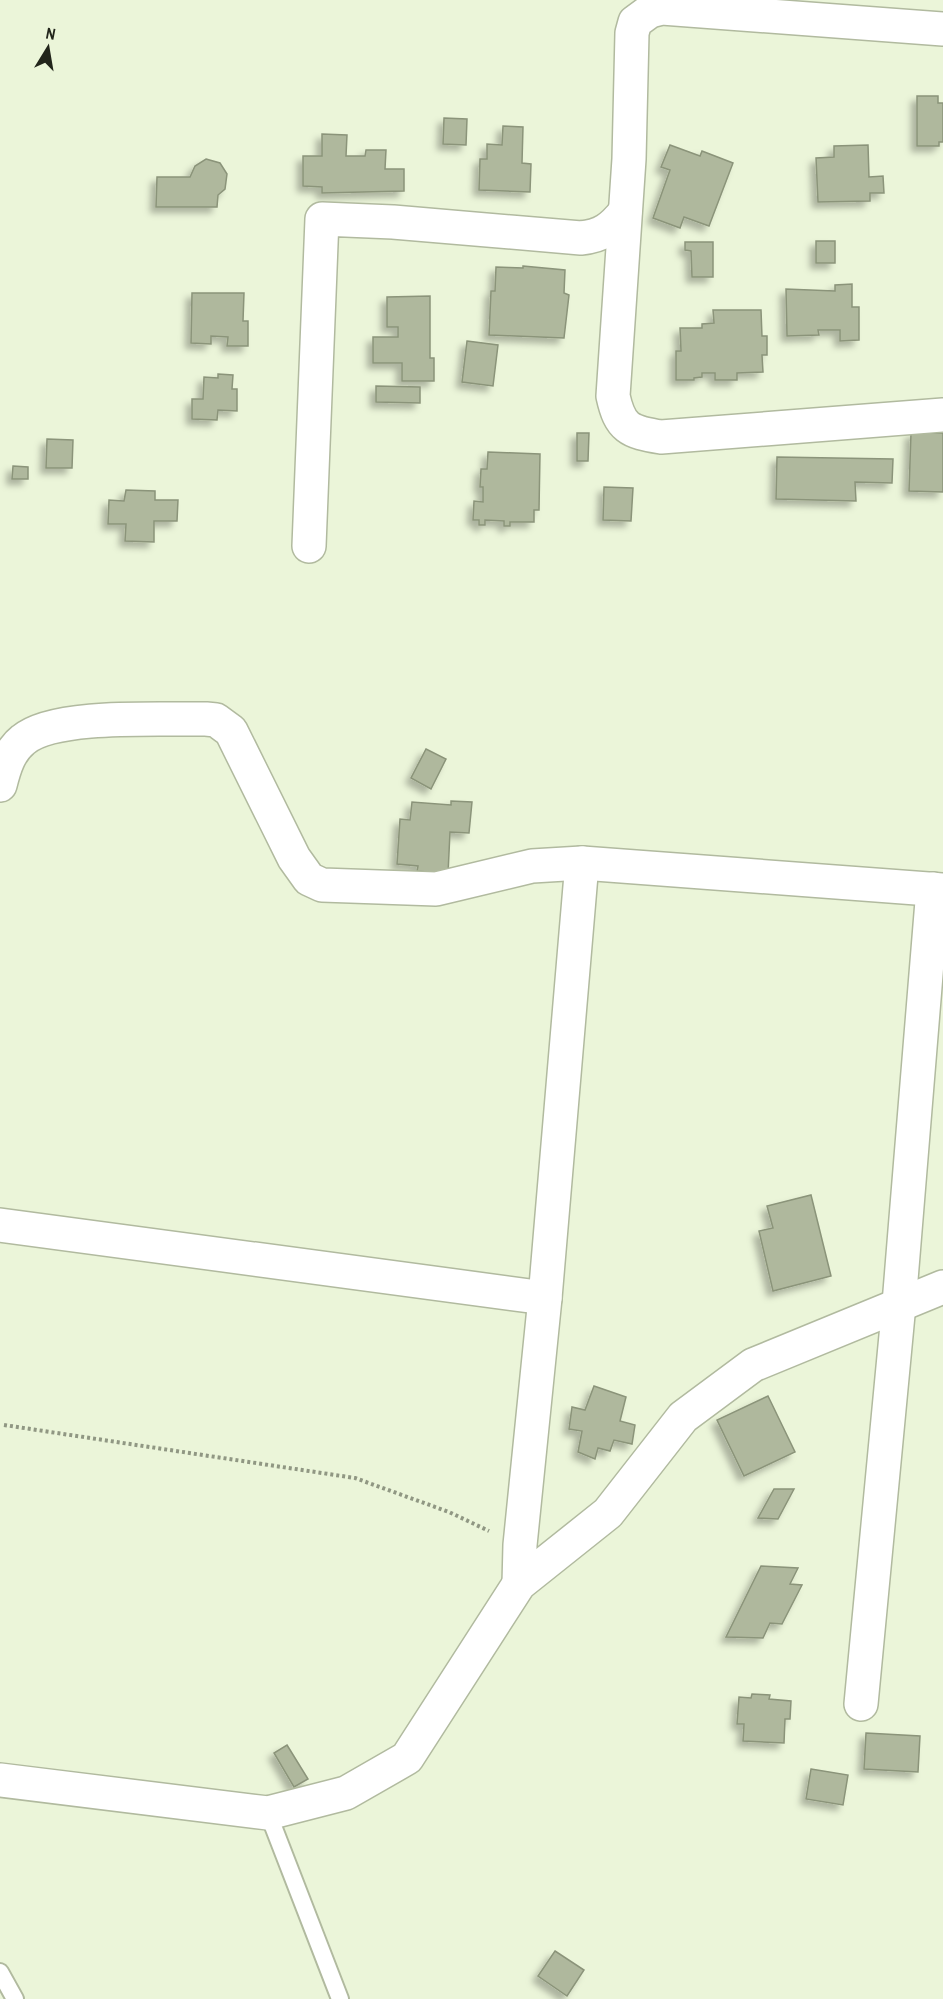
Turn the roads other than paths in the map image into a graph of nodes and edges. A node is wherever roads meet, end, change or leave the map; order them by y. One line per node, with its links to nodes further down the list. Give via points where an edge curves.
1 (943, 29): 2 (street, via 662,8 641,16 632,33)
2 (625, 212): 3 (street, via 613,396 618,418 626,427 661,437); 4 (street, via 606,231 581,238 322,219)
3 (943, 415)
4 (309, 546)
5 (0, 785): 6 (street, via 5,766 20,742 46,728 71,723 216,720 231,731 294,858 304,873 322,885 436,889 532,866)
6 (582, 863): 7 (street); 10 (street)
7 (938, 890): 11 (street)
8 (0, 1225): 10 (street)
9 (943, 1287): 11 (street)
10 (545, 1298): 12 (street)
11 (899, 1304): 12 (street, via 753,1365 735,1378 683,1417 608,1513); 13 (street)
12 (519, 1584): 15 (street, via 406,1758 346,1793)
13 (861, 1704)
14 (0, 1780): 15 (street)
15 (268, 1813): 18 (lane)
16 (0, 1972): 17 (lane)
17 (15, 1999)
18 (340, 1999)

